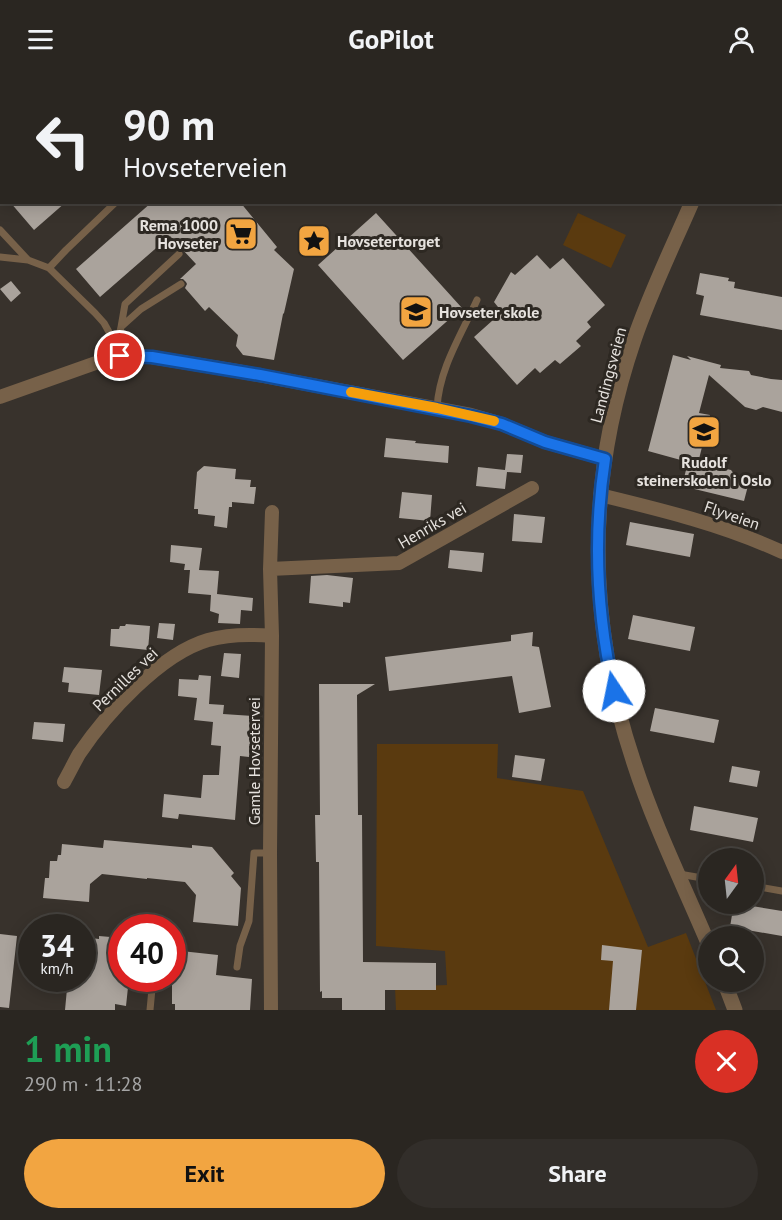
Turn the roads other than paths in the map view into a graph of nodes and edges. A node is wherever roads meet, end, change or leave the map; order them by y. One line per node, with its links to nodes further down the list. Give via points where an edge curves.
1 (114, 204): 7 (lane)
2 (691, 204): 15 (street, Landingsveien, via 633,343)
3 (0, 230): 6 (lane)
4 (179, 254): 10 (lane, via 125,304)
5 (0, 257): 6 (lane)
6 (28, 260): 7 (lane)
7 (49, 268): 11 (lane, via 95,313)
8 (181, 284): 10 (lane)
9 (477, 300): 14 (lane, via 446,363)
10 (121, 327): 11 (lane, via 118,336)
11 (112, 337): 12 (lane)
12 (120, 356): 13 (street); 14 (street, via 152,357)
13 (0, 397)
14 (437, 408): 15 (street, via 487,419 545,442)
15 (605, 459): 17 (street, Landingsveien)
16 (531, 488): 20 (street, Henriks vei, via 399,563)
17 (600, 495): 19 (street, Flyveien, via 718,526); 24 (street, Landingsveien, via 598,575 611,676 640,782)
18 (272, 512): 20 (street, Gamle Hovsetervei)
19 (782, 552)
20 (270, 569): 21 (street, Gamle Hovsetervei)
21 (272, 636): 22 (street, Pernilles vei, via 218,637 172,658 148,676 106,719); 23 (street, Gamle Hovsetervei)
22 (64, 782)
23 (270, 854): 29 (lane, via 254,853 249,921); 33 (street, Gamle Hovsetervei)
24 (679, 874): 25 (lane); 28 (street, Landingsveien)
25 (698, 877)
26 (764, 888): 27 (lane)
27 (782, 891)
28 (701, 926)
29 (237, 967)
30 (152, 992): 32 (lane)
31 (728, 992): 34 (street)
32 (150, 1010)
33 (272, 1010)
34 (735, 1010)

